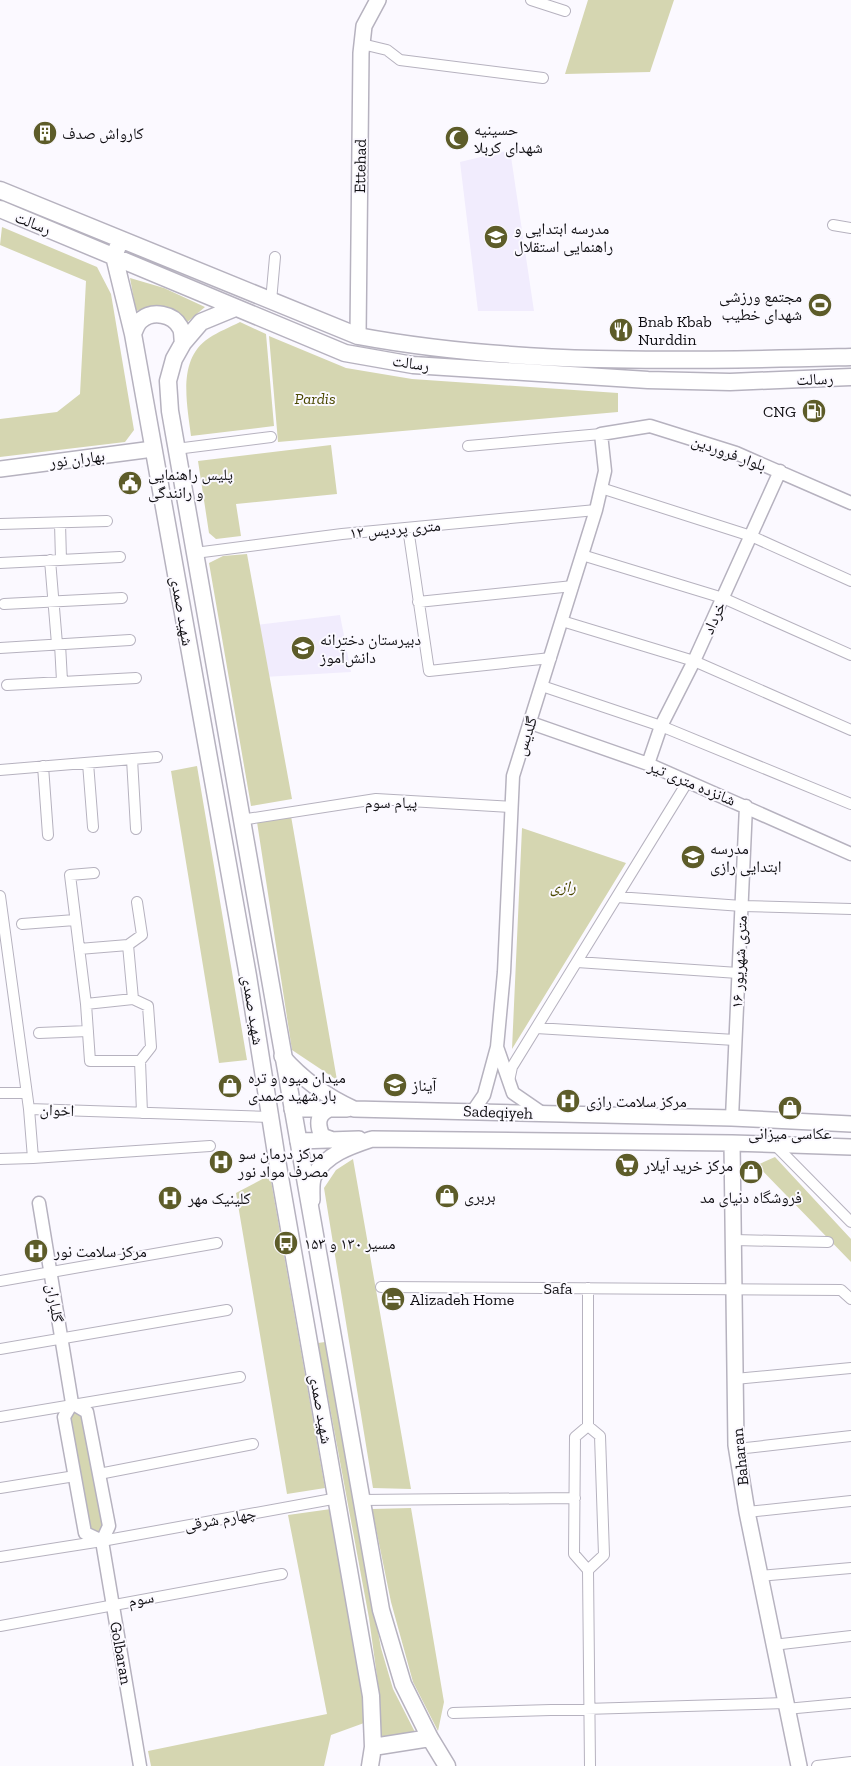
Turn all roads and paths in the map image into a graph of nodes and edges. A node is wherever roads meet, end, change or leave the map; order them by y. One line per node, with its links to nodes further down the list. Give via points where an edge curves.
1 (378, 0): 4 (main road, Ettehad, via 364,26)
2 (531, 0): 3 (street)
3 (565, 11)
4 (362, 44): 5 (street, via 387,50 400,60); 16 (main road, Ettehad)
5 (542, 78)
6 (0, 190): 10 (main road, رسالت)
7 (2, 212): 11 (main road, رسالت)
8 (833, 226): 9 (street)
9 (851, 228)
10 (120, 241): 11 (main road); 13 (main road, رسالت)
11 (114, 256): 14 (main road, رسالت); 15 (main road, شهید صمدی)
12 (275, 257): 13 (street)
13 (271, 301): 16 (main road, رسالت)
14 (235, 308): 17 (main road, شهید صمدی, via 201,322); 19 (main road, رسالت, via 345,353 413,365 648,380 730,382)
15 (133, 334): 17 (main road, via 140,320 150,315 164,315 175,320 181,329); 23 (main road, شهید صمدی)
16 (358, 336): 18 (main road, رسالت, via 443,349 659,362)
17 (183, 343): 24 (main road, شهید صمدی, via 168,381)
18 (851, 357)
19 (851, 377)
20 (601, 434): 22 (street); 26 (street, بلوار فروردین, via 650,426 736,453); 27 (street, گلدیس, via 605,471)
21 (271, 437): 24 (street)
22 (468, 446)
23 (153, 449): 25 (main road, بهاران نور); 57 (main road, شهید صمدی)
24 (176, 449): 35 (main road, شهید صمدی)
25 (0, 469)
26 (780, 472): 28 (street, بلوار فروردین); 34 (street, خرداد)
27 (601, 488): 29 (street, گلدیس); 34 (street)
28 (851, 503)
29 (596, 510): 33 (street, ۱۲ متری پردیس); 36 (street, گلدیس)
30 (107, 521): 31 (street)
31 (60, 523): 32 (street); 39 (street)
32 (0, 524)
33 (408, 528): 35 (street, ۱۲ متری پردیس); 46 (street)
34 (751, 536): 41 (street); 44 (street, خرداد)
35 (195, 553): 55 (main road, شهید صمدی)
36 (582, 555): 42 (street, گلدیس); 44 (street)
37 (120, 557): 39 (street)
38 (50, 560): 39 (street); 40 (street); 45 (street)
39 (61, 560)
40 (0, 564)
41 (851, 582)
42 (572, 586): 46 (street); 48 (street, گلدیس)
43 (122, 598): 45 (street)
44 (723, 598): 52 (street); 54 (street, خرداد)
45 (53, 602): 47 (street); 50 (street)
46 (418, 602): 53 (street, via 429,671)
47 (4, 604)
48 (562, 621): 53 (street, گلدیس); 54 (street)
49 (130, 640): 50 (street)
50 (59, 644): 51 (street); 58 (street)
51 (0, 648)
52 (851, 655)
53 (551, 658): 60 (street, گلدیس)
54 (694, 660): 64 (street, خرداد); 65 (street)
55 (216, 676): 57 (main road, via 209,686 198,685); 61 (main road, شهید صمدی)
56 (136, 678): 58 (street)
57 (195, 680): 62 (main road, شهید صمدی)
58 (62, 681): 59 (street)
59 (7, 685)
60 (542, 686): 63 (street, گلدیس); 64 (street)
61 (222, 711): 62 (main road, via 215,704 207,705); 76 (main road, شهید صمدی)
62 (202, 718): 112 (main road, شهید صمدی)
63 (531, 723): 69 (street, شانزده متری تیر); 75 (street, گلدیس, via 513,776)
64 (662, 726): 69 (street, خرداد); 73 (street)
65 (851, 730)
66 (157, 757): 67 (street)
67 (132, 759): 68 (street); 78 (street)
68 (88, 763): 70 (street); 77 (street)
69 (648, 764): 72 (street, شانزده متری تیر)
70 (43, 766): 71 (street); 79 (street)
71 (0, 770)
72 (688, 781): 74 (street, شانزده متری تیر); 83 (street)
73 (851, 804)
74 (746, 806): 80 (street, شانزده متری تیر); 85 (street, ۱۶ متری شهریور)
75 (512, 807): 76 (street, پیام سوم, via 376,799); 99 (street, گلدیس)
76 (242, 820): 100 (main road, شهید صمدی)
77 (92, 827)
78 (136, 829)
79 (48, 835)
80 (850, 851)
81 (94, 873): 87 (street, via 70,875)
82 (0, 896): 104 (street, اخوان)
83 (617, 897): 85 (street); 91 (street)
84 (137, 902): 89 (street, via 142,935)
85 (742, 906): 86 (street); 92 (street, ۱۶ متری شهریور)
86 (851, 909)
87 (75, 920): 88 (street); 90 (street)
88 (22, 924)
89 (128, 945): 90 (street); 93 (street)
90 (79, 949): 94 (street)
91 (577, 962): 92 (street); 95 (street)
92 (738, 973): 98 (street, ۱۶ متری شهریور)
93 (133, 999): 94 (street); 101 (street, via 148,1006 151,1047)
94 (86, 1004): 96 (street)
95 (536, 1028): 98 (street); 102 (street, via 512,1067)
96 (88, 1031): 97 (street); 101 (street, via 90,1061)
97 (39, 1033)
98 (735, 1040): 113 (street, ۱۶ متری شهریور)
99 (497, 1047): 102 (street); 109 (street, via 484,1095)
100 (282, 1056): 107 (main road, شهید صمدی); 108 (main road, Sadeqiyeh, via 300,1077 330,1098)
101 (140, 1061): 110 (street)
102 (509, 1082): 111 (street, via 513,1093)
103 (0, 1093): 104 (street)
104 (26, 1093): 106 (street, اخوان)
105 (332, 1108): 107 (main road); 108 (main road); 115 (main road, via 318,1119 322,1136)
106 (29, 1109): 110 (street, اخوان); 122 (street)
107 (292, 1109): 117 (main road, شهید صمدی)
108 (354, 1109): 109 (main road, Sadeqiyeh)
109 (473, 1111): 111 (main road, Sadeqiyeh)
110 (142, 1113): 112 (street, اخوان)
111 (542, 1113): 113 (main road, Sadeqiyeh)
112 (271, 1117): 138 (main road, شهید صمدی)
113 (732, 1118): 114 (main road, Sadeqiyeh)
114 (851, 1124)
115 (330, 1139): 116 (main road); 117 (main road)
116 (372, 1139): 118 (main road, Sadeqiyeh); 125 (main road, Sadeqiyeh, via 347,1147 328,1160 314,1177)
117 (298, 1141): 125 (main road, شهید صمدی)
118 (732, 1143): 119 (main road, Sadeqiyeh); 127 (main road, Baharan)
119 (774, 1144): 121 (main road, Sadeqiyeh); 126 (street)
120 (210, 1146): 122 (street)
121 (851, 1147)
122 (33, 1158): 123 (street)
123 (0, 1159)
124 (39, 1203): 130 (street, گلباران)
125 (311, 1206): 137 (main road, شهید صمدی)
126 (851, 1222)
127 (734, 1240): 128 (street); 134 (main road, Baharan)
128 (828, 1242)
129 (217, 1243): 130 (street)
130 (50, 1272): 131 (street); 139 (street, گلباران)
131 (0, 1281)
132 (381, 1287): 133 (street, Safa)
133 (588, 1288): 134 (street, Safa); 146 (street)
134 (734, 1288): 135 (street, Safa, via 841,1290); 143 (main road, Baharan)
135 (851, 1299)
136 (227, 1310): 139 (street)
137 (332, 1327): 138 (main road); 155 (main road, شهید صمدی)
138 (307, 1331): 153 (main road, شهید صمدی)
139 (61, 1338): 140 (street); 144 (street, گلباران)
140 (0, 1349)
141 (851, 1368): 143 (street)
142 (240, 1377): 144 (street)
143 (735, 1379): 149 (main road, Baharan)
144 (72, 1403): 145 (street); 150 (street, via 88,1412); 151 (street, via 64,1417)
145 (0, 1417)
146 (588, 1426): 154 (street, via 575,1437); 161 (street, via 600,1436 604,1555)
147 (851, 1436): 149 (street)
148 (253, 1444): 150 (street)
149 (737, 1449): 157 (main road, Baharan)
150 (99, 1474): 158 (street, via 110,1526)
151 (75, 1476): 152 (street); 158 (street, via 85,1533)
152 (0, 1488)
153 (338, 1498): 158 (street, چهارم شرقی); 173 (main road, شهید صمدی, via 371,1696)
154 (576, 1498): 155 (street); 161 (street, via 574,1554)
155 (361, 1500): 172 (main road, شهید صمدی, via 386,1625 403,1684)
156 (851, 1500): 157 (street)
157 (746, 1512): 163 (main road, Baharan)
158 (102, 1541): 159 (street, چهارم شرقی); 164 (street, Golbaran)
159 (0, 1557)
160 (851, 1568): 163 (street)
161 (588, 1570): 170 (street)
162 (282, 1574): 164 (street, سوم)
163 (759, 1576): 167 (main road, Baharan)
164 (113, 1604): 165 (street, سوم); 175 (street, Golbaran)
165 (0, 1626)
166 (851, 1636): 167 (street)
167 (773, 1645): 169 (main road, Baharan)
168 (851, 1703): 169 (street)
169 (785, 1706): 170 (street); 179 (main road, Baharan)
170 (590, 1711): 171 (street); 178 (street)
171 (454, 1714)
172 (430, 1738): 173 (main road); 177 (main road, شهید صمدی)
173 (373, 1747): 176 (main road, شهید صمدی)
174 (851, 1762): 180 (street)
175 (140, 1766)
176 (370, 1766)
177 (447, 1766)
178 (590, 1766)
179 (799, 1766)
180 (817, 1766)

